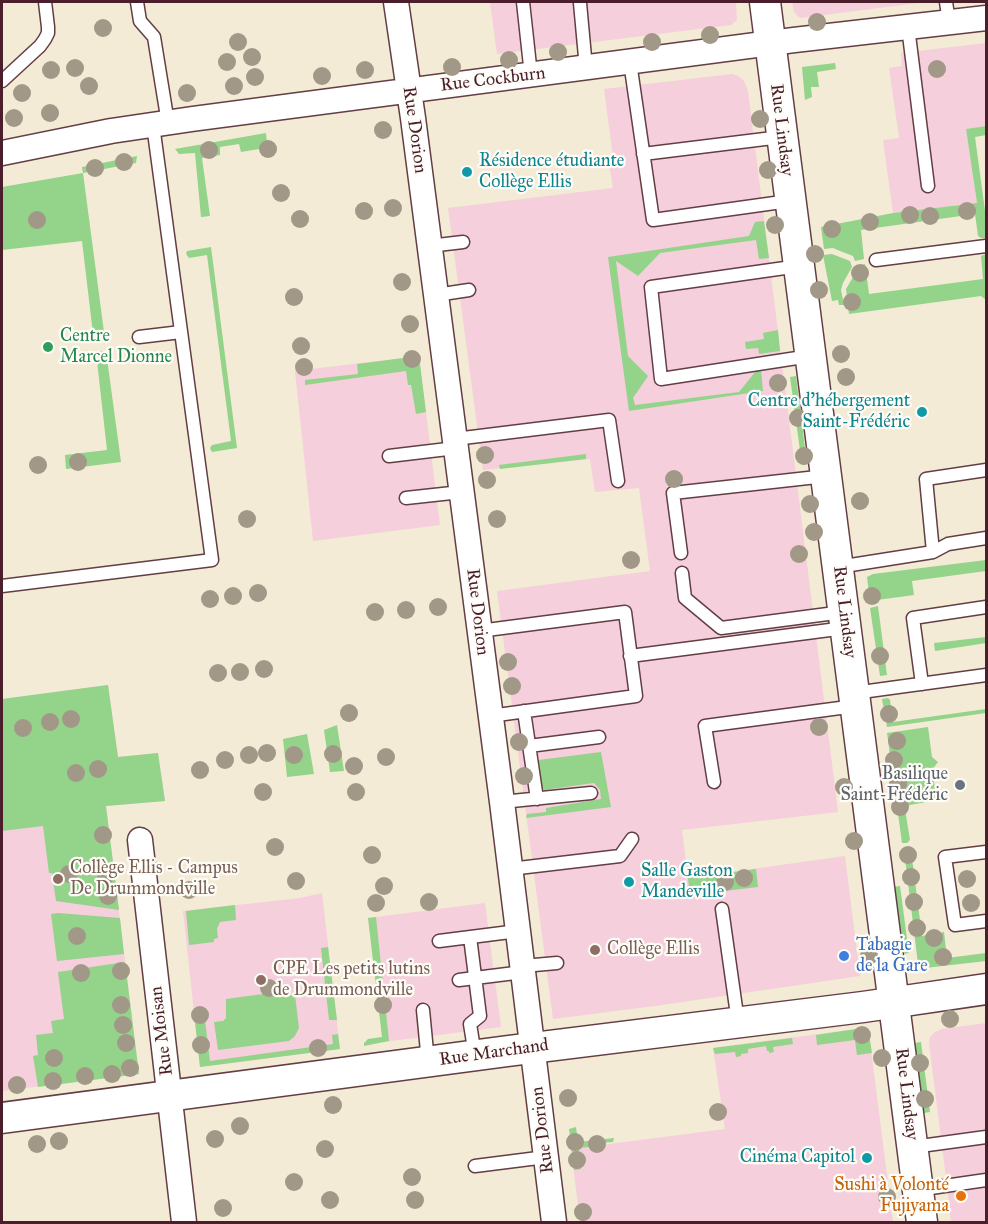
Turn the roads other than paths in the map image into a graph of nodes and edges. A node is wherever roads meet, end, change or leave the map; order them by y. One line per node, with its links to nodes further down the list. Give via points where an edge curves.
1 (45, 2): 14 (lane, via 45,39)
2 (137, 2): 16 (lane, via 140,21 154,38)
3 (396, 2): 15 (street, Rue Dorion)
4 (523, 2): 13 (lane)
5 (765, 2): 10 (street, Rue Lindsay)
6 (580, 3): 12 (lane)
7 (948, 12): 8 (street, Rue Cockburn); 9 (street, Rue Cockburn)
8 (987, 18)
9 (908, 27): 10 (street, Rue Cockburn); 20 (lane)
10 (771, 44): 11 (street, Rue Cockburn); 17 (street, Rue Lindsay)
11 (630, 62): 12 (street, Rue Cockburn); 19 (lane)
12 (586, 68): 13 (street, Rue Cockburn)
13 (531, 75): 15 (street, Rue Cockburn)
14 (2, 81)
15 (409, 90): 16 (street, Rue Cockburn); 23 (street, Rue Dorion)
16 (160, 124): 18 (street, Rue Cockburn); 29 (lane)
17 (782, 137): 19 (lane); 21 (street, Rue Lindsay)
18 (2, 153)
19 (643, 154): 21 (lane, via 653,220)
20 (928, 186)
21 (791, 201): 26 (street, Rue Lindsay)
22 (463, 242): 23 (lane)
23 (429, 246): 28 (street, Rue Dorion)
24 (987, 246): 25 (lane)
25 (876, 261)
26 (799, 266): 31 (street, Rue Lindsay); 31 (lane, via 651,287 661,379)
27 (469, 290): 28 (lane)
28 (436, 295): 32 (street, Rue Dorion)
29 (181, 332): 30 (lane); 44 (lane, via 212,560)
30 (139, 337)
31 (811, 356): 35 (street, Rue Lindsay)
32 (455, 444): 33 (lane); 36 (lane, via 609,420); 37 (street, Rue Dorion)
33 (389, 456)
34 (987, 470): 40 (lane, via 926,479)
35 (826, 476): 41 (lane, via 673,494); 42 (street, Rue Lindsay)
36 (618, 481)
37 (461, 492): 38 (lane); 47 (street, Rue Dorion)
38 (406, 498)
39 (987, 538): 40 (lane, via 948,544)
40 (933, 552): 42 (lane)
41 (681, 553)
42 (838, 567): 46 (street, Rue Lindsay)
43 (682, 573): 46 (lane, via 685,598 721,628)
44 (2, 586)
45 (987, 607): 50 (lane, via 913,618)
46 (845, 620): 48 (lane); 51 (street, Rue Lindsay)
47 (479, 631): 48 (lane, via 625,612); 53 (street, Rue Dorion)
48 (630, 656): 52 (lane, via 636,696)
49 (987, 675): 50 (lane)
50 (922, 684): 51 (lane)
51 (855, 699): 56 (lane, via 705,726); 74 (street, Rue Lindsay)
52 (524, 711): 53 (lane); 55 (lane)
53 (490, 716): 59 (street, Rue Dorion)
54 (599, 737): 55 (lane)
55 (529, 746): 58 (lane)
56 (714, 782)
57 (591, 793): 58 (lane)
58 (537, 799): 59 (lane)
59 (502, 802): 63 (street, Rue Dorion)
60 (632, 839): 63 (lane, via 620,856)
61 (140, 840): 80 (street, Rue Moisan)
62 (987, 852): 65 (lane, via 945,857 956,925)
63 (510, 869): 66 (street, Rue Dorion)
64 (722, 909): 76 (lane)
65 (987, 921)
66 (518, 932): 67 (lane); 70 (street, Rue Dorion)
67 (470, 937): 68 (lane); 71 (lane)
68 (439, 941)
69 (557, 963): 70 (lane)
70 (523, 969): 71 (lane); 77 (street, Rue Dorion)
71 (476, 978): 72 (lane); 78 (lane, via 480,1016 470,1024)
72 (459, 980)
73 (987, 988): 74 (street, Rue Marchand)
74 (894, 1002): 76 (street, Rue Marchand); 83 (street, Rue Lindsay)
75 (423, 1010): 79 (lane)
76 (738, 1022): 77 (street, Rue Marchand)
77 (533, 1048): 78 (street, Rue Marchand); 84 (street, Rue Dorion)
78 (475, 1056): 79 (street, Rue Marchand)
79 (428, 1062): 80 (street, Rue Marchand)
80 (169, 1097): 81 (street, Rue Marchand); 88 (street, Rue Moisan)
81 (2, 1118)
82 (987, 1137): 83 (lane)
83 (912, 1147): 87 (street, Rue Lindsay)
84 (546, 1157): 85 (lane); 89 (street, Rue Dorion)
85 (475, 1166)
86 (987, 1180): 87 (lane)
87 (917, 1190): 90 (street, Rue Lindsay)
88 (184, 1222)
89 (554, 1222)
90 (922, 1222)

